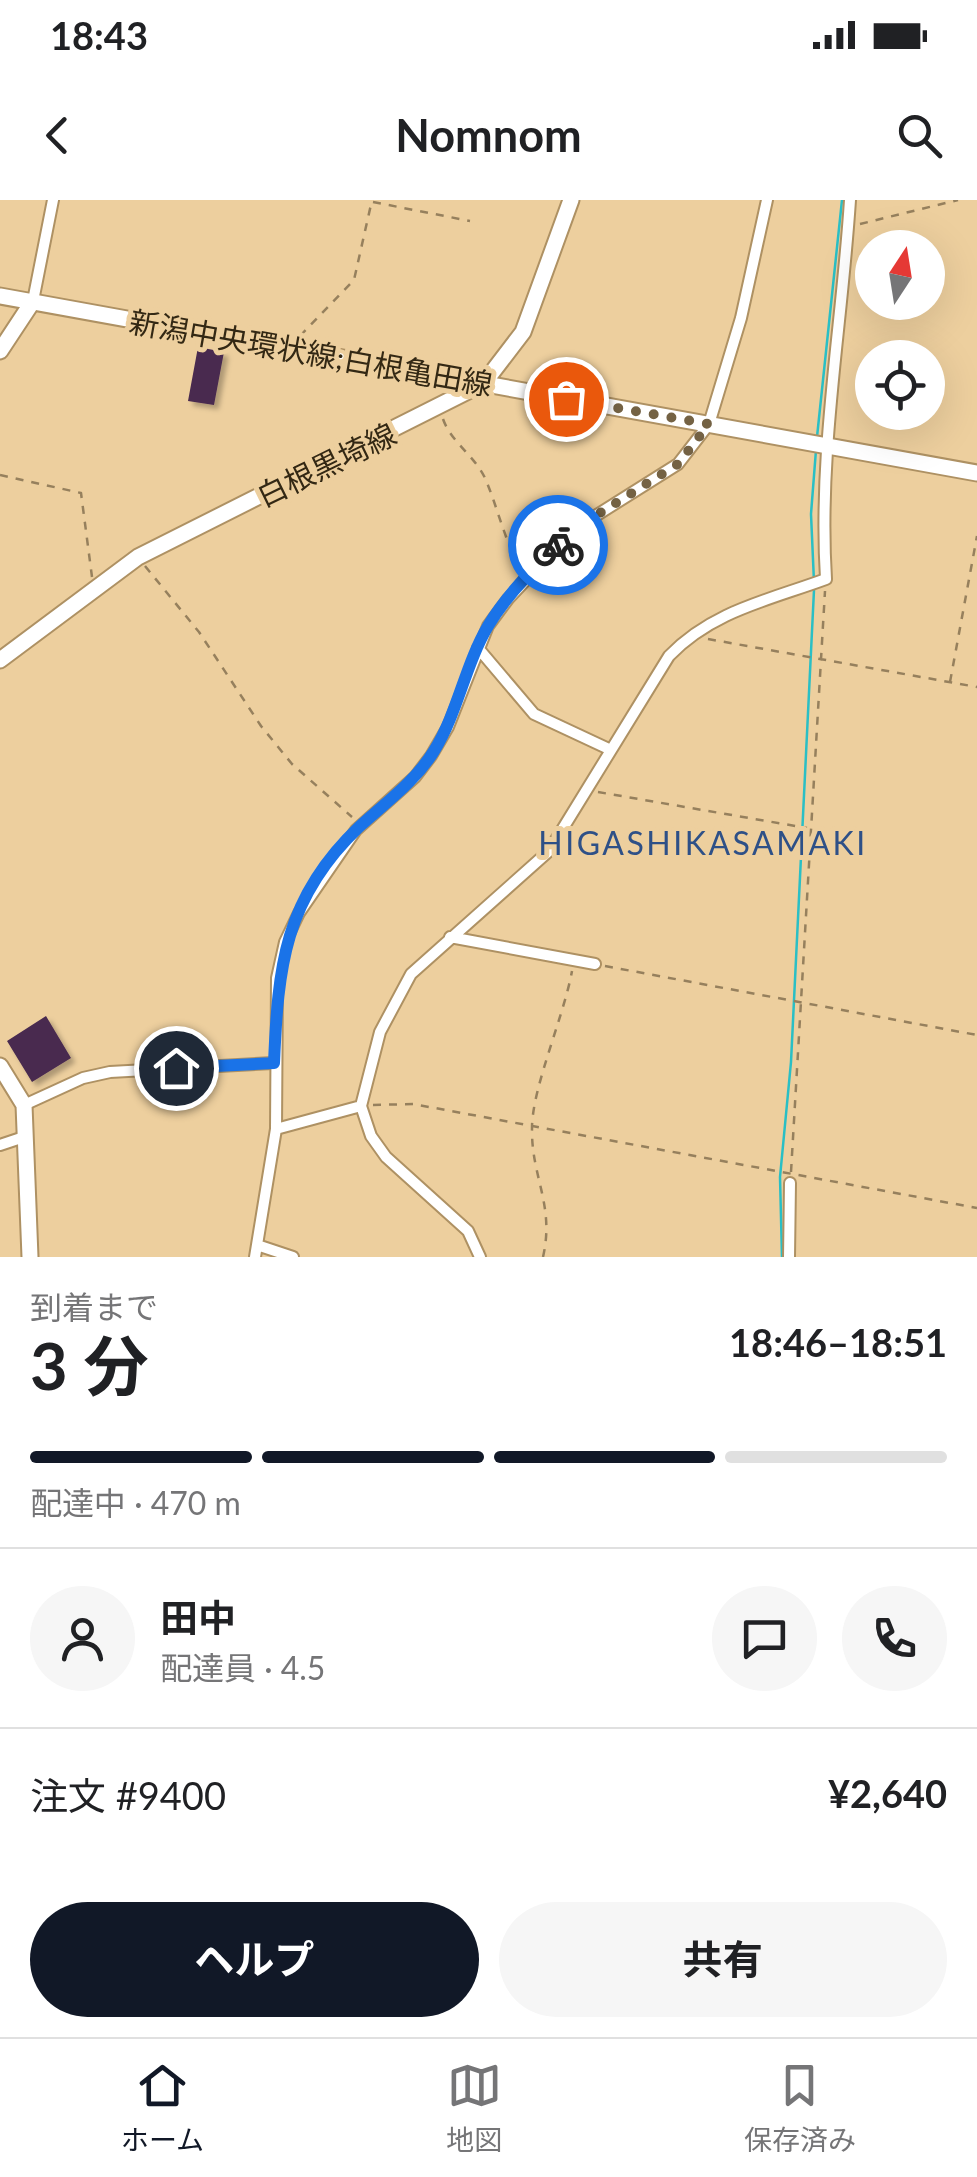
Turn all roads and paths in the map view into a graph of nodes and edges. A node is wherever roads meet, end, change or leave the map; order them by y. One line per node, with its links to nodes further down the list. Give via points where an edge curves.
1 (53, 200): 10 (street)
2 (571, 200): 13 (main road, 白根黒埼線, via 534,308)
3 (768, 200): 15 (street)
4 (850, 200): 8 (street)
5 (958, 200): 8 (path)
6 (372, 201): 7 (path); 11 (path, via 354,280)
7 (470, 221)
8 (848, 226): 16 (street)
9 (0, 296): 10 (main road, 新潟中央環状線;白根亀田線)
10 (32, 302): 11 (main road, 新潟中央環状線;白根亀田線); 12 (main road)
11 (289, 348): 13 (main road, 新潟中央環状線;白根亀田線)
12 (0, 351)
13 (484, 383): 14 (main road, 白根黒埼線); 15 (main road, 新潟中央環状線;白根亀田線)
14 (439, 408): 20 (main road, 白根黒埼線); 21 (path, via 448,432 484,476)
15 (709, 424): 16 (main road, 新潟中央環状線;白根亀田線); 21 (street, via 678,464 573,530)
16 (827, 447): 17 (main road, 新潟中央環状線;白根亀田線); 22 (street)
17 (977, 473)
18 (0, 475): 23 (path, via 81,492)
19 (977, 536): 28 (path)
20 (138, 557): 23 (main road, 白根黒埼線); 32 (path, via 271,739)
21 (526, 579): 25 (street)
22 (826, 579): 24 (street, via 739,608); 26 (path)
23 (94, 588): 27 (main road, 白根黒埼線)
24 (689, 635): 26 (path); 30 (street)
25 (478, 648): 30 (street, via 534,714); 32 (street, via 431,756)
26 (818, 659): 28 (path); 33 (path)
27 (0, 660)
28 (950, 682): 29 (path)
29 (977, 688)
30 (611, 750): 31 (street)
31 (587, 789): 33 (path); 34 (street, via 549,851)
32 (361, 826): 39 (street, via 317,881 285,942)
33 (808, 828): 37 (path)
34 (450, 938): 35 (street); 42 (street, via 411,974 388,1016)
35 (574, 960): 36 (street); 43 (path)
36 (595, 964): 37 (path)
37 (799, 1003): 38 (path); 47 (path)
38 (977, 1035)
39 (274, 1063): 41 (street, via 110,1072); 44 (street)
40 (0, 1066): 41 (main road)
41 (24, 1105): 45 (main road)
42 (362, 1106): 43 (path, via 413,1104); 44 (street); 52 (street, via 386,1157 468,1231)
43 (532, 1126): 47 (path); 53 (path, via 549,1208)
44 (276, 1128): 49 (street)
45 (24, 1137): 46 (street); 50 (main road)
46 (0, 1145)
47 (790, 1175): 48 (path); 54 (street)
48 (977, 1208)
49 (256, 1251): 51 (street)
50 (30, 1257)
51 (293, 1257)
52 (480, 1257)
53 (544, 1257)
54 (788, 1257)

